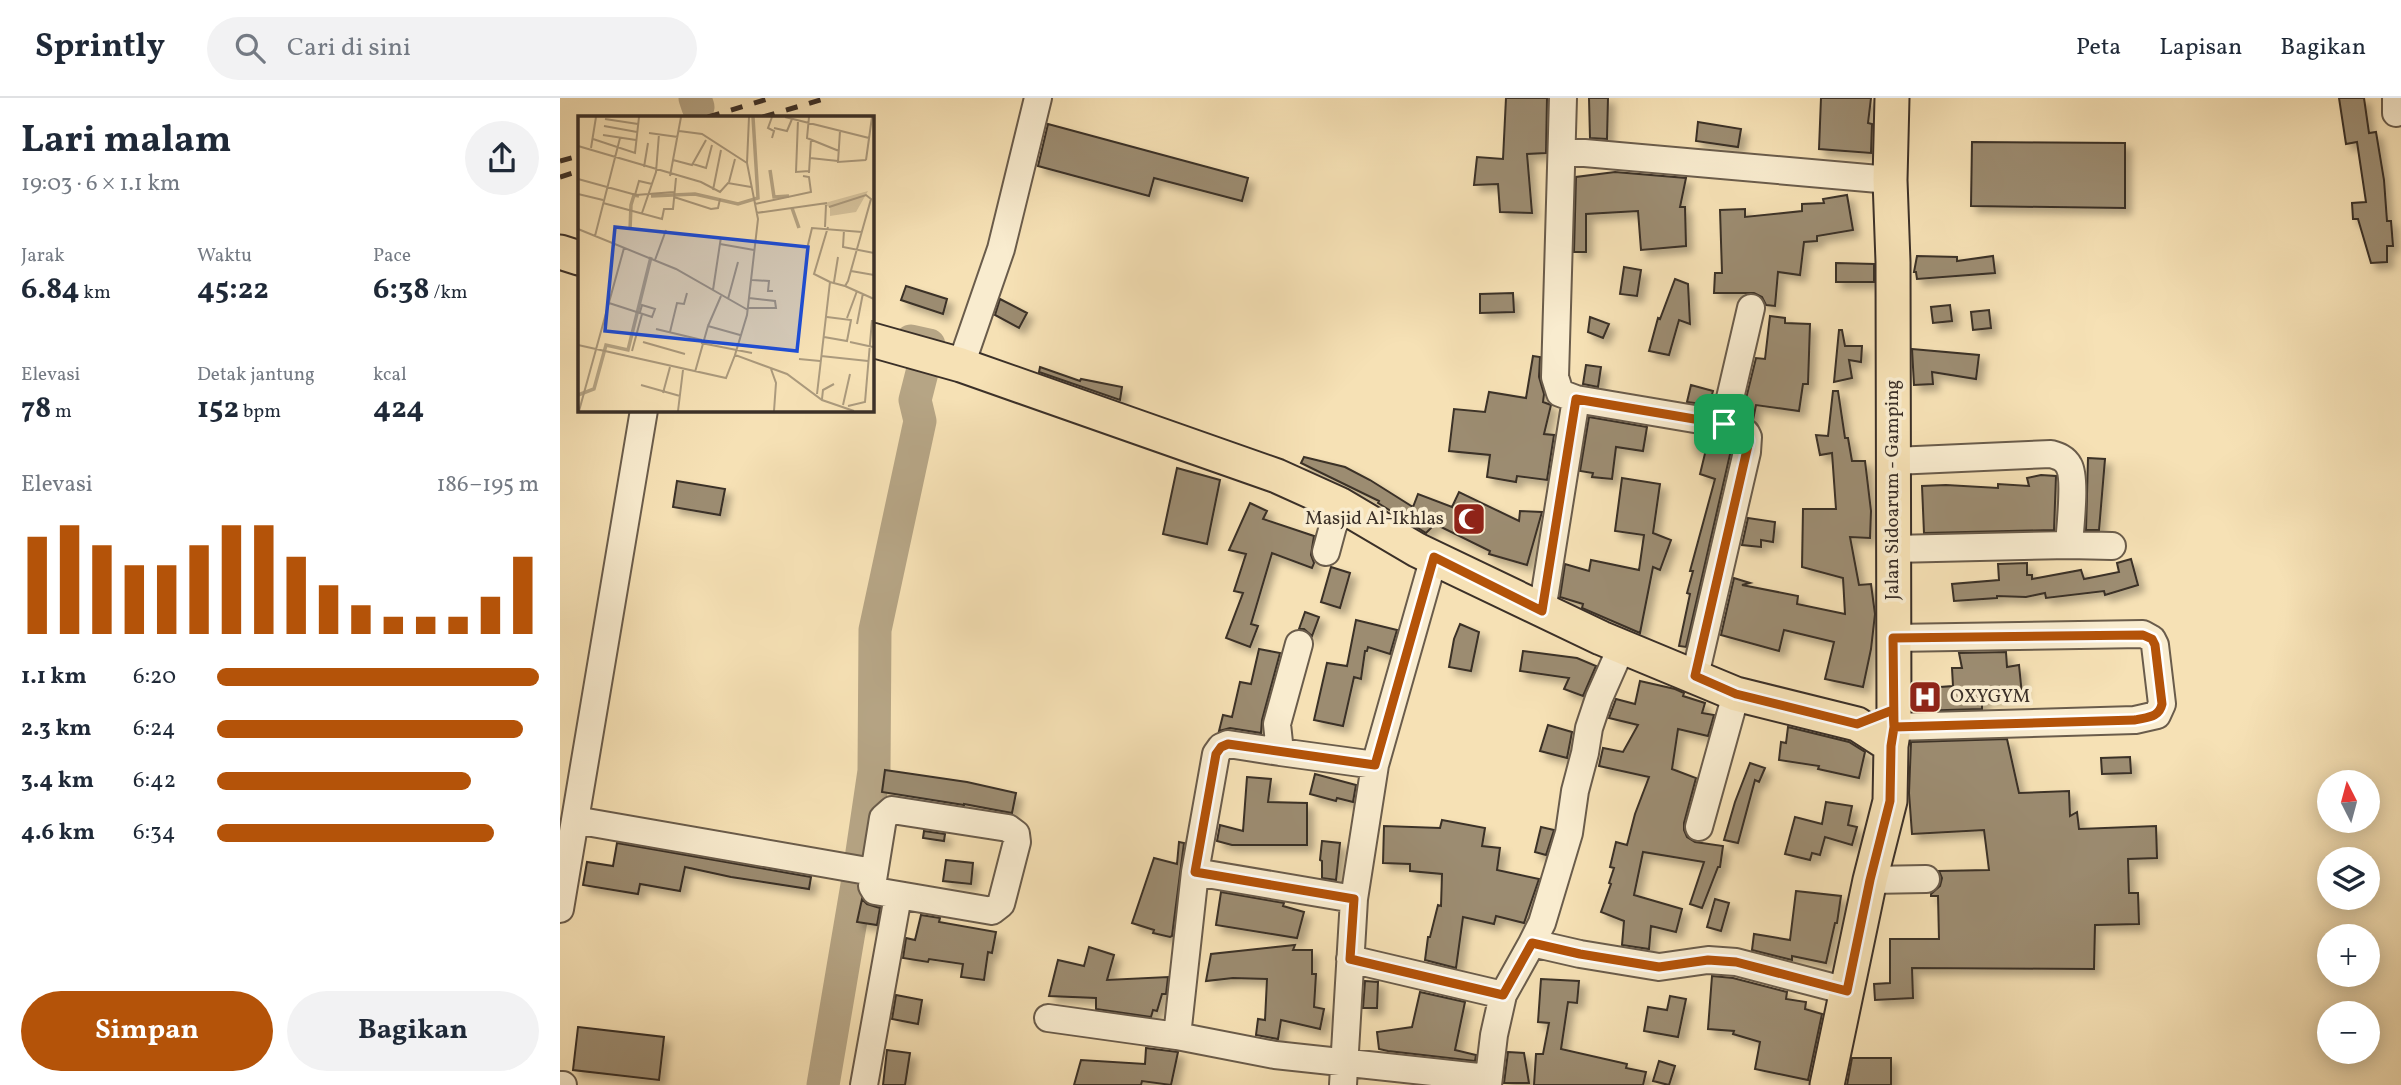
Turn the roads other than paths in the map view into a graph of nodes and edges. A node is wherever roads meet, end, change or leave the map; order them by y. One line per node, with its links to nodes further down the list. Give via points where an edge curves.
1 (1038, 98): 10 (street, via 1002,249)
2 (1563, 98): 4 (street)
3 (1892, 98): 5 (main road, Jalan Sidoarum - Gamping)
4 (1562, 151): 5 (street); 11 (street, via 1555,377 1560,393)
5 (1890, 180): 14 (main road, Jalan Sidoarum - Gamping)
6 (560, 253): 7 (main road)
7 (578, 258)
8 (1751, 308): 13 (street)
9 (873, 340): 10 (main road)
10 (936, 358): 15 (main road, via 1218,454)
11 (1576, 399): 13 (street); 21 (street)
12 (644, 411): 30 (street)
13 (1724, 424): 25 (street, via 1746,433 1749,441)
14 (1894, 461): 16 (street, via 2051,453 2061,457 2071,469); 18 (main road, Jalan Sidoarum - Gamping)
15 (1339, 504): 19 (street); 20 (main road)
16 (2069, 545): 17 (street); 18 (street)
17 (2112, 546)
18 (1893, 549): 22 (main road, Jalan Sidoarum - Gamping)
19 (1326, 552)
20 (1434, 557): 21 (main road); 29 (street)
21 (1542, 611): 24 (main road)
22 (1893, 638): 27 (main road, Jalan Sidoarum - Gamping); 27 (street, via 2143,635 2155,645 2162,704 2157,715 2135,720)
23 (1299, 645): 28 (street, via 1277,724)
24 (1622, 646): 25 (main road); 39 (street, via 1588,728 1569,833)
25 (1695, 676): 26 (main road)
26 (1736, 694): 27 (main road, via 1857,724); 31 (street)
27 (1893, 727): 35 (main road, Jalan Sidoarum - Gamping, via 1890,801)
28 (1280, 752): 29 (street); 33 (street, via 1228,744 1218,750)
29 (1375, 765): 37 (street)
30 (575, 820): 32 (street); 38 (street)
31 (1699, 827)
32 (864, 871): 36 (street, via 875,891); 36 (street, via 883,818 892,810 1007,828 1016,834 998,909)
33 (1195, 872): 37 (street); 44 (street)
34 (1926, 879): 35 (street)
35 (1870, 880): 41 (main road, Jalan Sidoarum - Gamping)
36 (898, 896): 47 (street)
37 (1354, 899): 40 (street)
38 (560, 909)
39 (1532, 943): 41 (street, via 1659,967 1708,960 1736,962); 42 (street)
40 (1350, 959): 42 (street); 45 (street)
41 (1847, 991): 48 (main road, Jalan Sidoarum - Gamping)
42 (1503, 995): 46 (street)
43 (1048, 1017): 44 (street)
44 (1177, 1036): 45 (street)
45 (1343, 1073): 46 (street)
46 (1488, 1082)
47 (864, 1085)
48 (1827, 1085)

